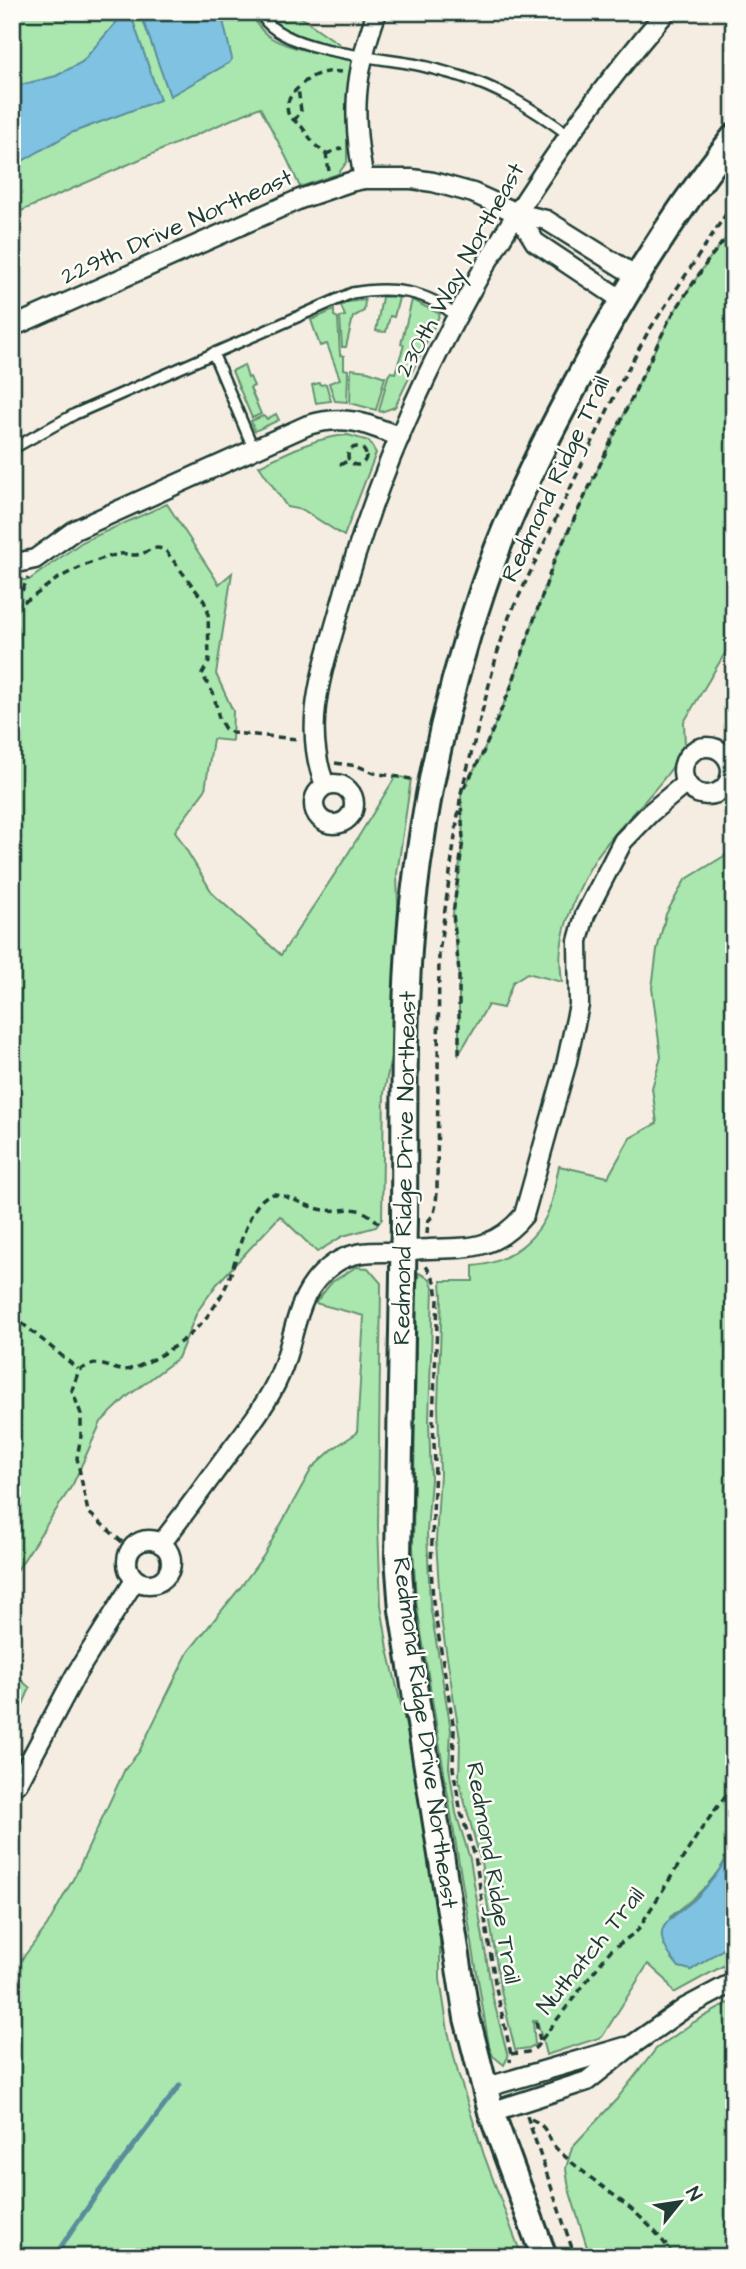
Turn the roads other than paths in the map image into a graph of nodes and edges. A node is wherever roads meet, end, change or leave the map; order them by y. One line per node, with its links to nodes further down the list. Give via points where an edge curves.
1 (260, 12): 4 (lane, via 280,34)
2 (377, 12): 4 (street)
3 (666, 12): 5 (street, 230th Way Northeast)
4 (362, 58): 5 (lane, via 460,76 504,93); 7 (street, via 356,135)
5 (569, 135): 8 (street, 230th Way Northeast)
6 (734, 137): 9 (street, Redmond Ridge Drive Northeast)
7 (363, 179): 8 (street, 229th Drive Northeast, via 433,182 473,193); 12 (street, 229th Drive Northeast, via 300,199)
8 (517, 214): 9 (street, 229th Drive Northeast, via 546,220); 10 (street, via 535,242); 11 (street, 230th Way Northeast)
9 (636, 276): 10 (street, Redmond Ridge Drive Northeast)
10 (622, 300): 21 (street, Redmond Ridge Drive Northeast, via 565,403 506,527 444,719 413,904)
11 (456, 317): 13 (lane, via 446,307 416,294 366,290); 14 (street, 230th Way Northeast)
12 (12, 327)
13 (213, 354): 15 (lane, via 75,414); 16 (lane)
14 (400, 437): 16 (street, via 339,419 308,425); 20 (street, 230th Way Northeast, via 344,590 320,681 313,730)
15 (12, 449)
16 (254, 450): 17 (street, via 68,533 34,559)
17 (12, 564)
18 (731, 759): 19 (street, via 730,777 714,794 698,794); 19 (street, via 712,748 695,750 683,768)
19 (686, 783): 21 (street, via 623,841 585,915 578,941 579,1005 524,1215 499,1239 474,1247)
20 (325, 785)
21 (404, 1252): 22 (street, via 349,1254 312,1284 300,1304 280,1373 269,1394); 26 (street, Redmond Ridge Drive Northeast, via 398,1557 402,1610 467,2018)
22 (161, 1544): 23 (street, via 141,1541 130,1550 126,1564); 23 (street, via 170,1556 166,1578 152,1585)
23 (135, 1580): 24 (street)
24 (14, 1787)
25 (734, 1982): 26 (street, via 685,2008 587,2081)
26 (488, 2100): 27 (street, Redmond Ridge Drive Northeast)
27 (544, 2257)

